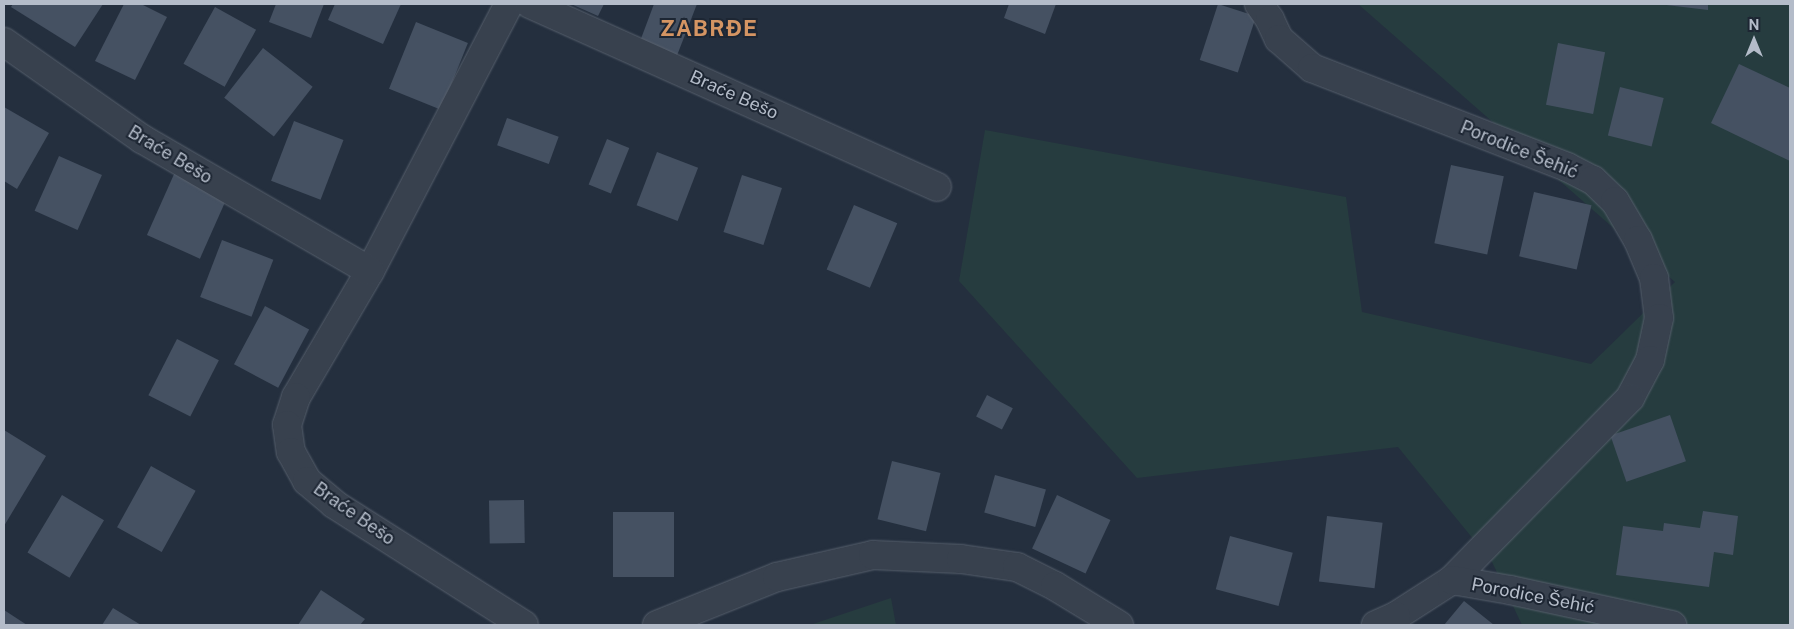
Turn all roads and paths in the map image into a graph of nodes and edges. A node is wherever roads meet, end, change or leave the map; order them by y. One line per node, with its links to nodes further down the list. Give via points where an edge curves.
1 (509, 4): 6 (street, Braće Bešo)
2 (530, 4): 5 (street, Braće Bešo)
3 (1259, 4): 7 (street, Porodice Šehić, via 1278,38 1312,68 1593,180 1615,201 1638,240 1654,278 1659,318 1650,360 1630,398)
4 (4, 42): 6 (street, Braće Bešo, via 142,140)
5 (937, 187)
6 (370, 271): 8 (street, Braće Bešo, via 296,397 287,425 291,452 307,481 334,504)
7 (1452, 580): 11 (street, Porodice Šehić); 12 (street, Porodice Šehić)
8 (524, 625)
9 (657, 625): 10 (street, via 777,576 873,555 961,559 1017,567)
10 (1119, 625)
11 (1376, 625)
12 (1672, 625)

